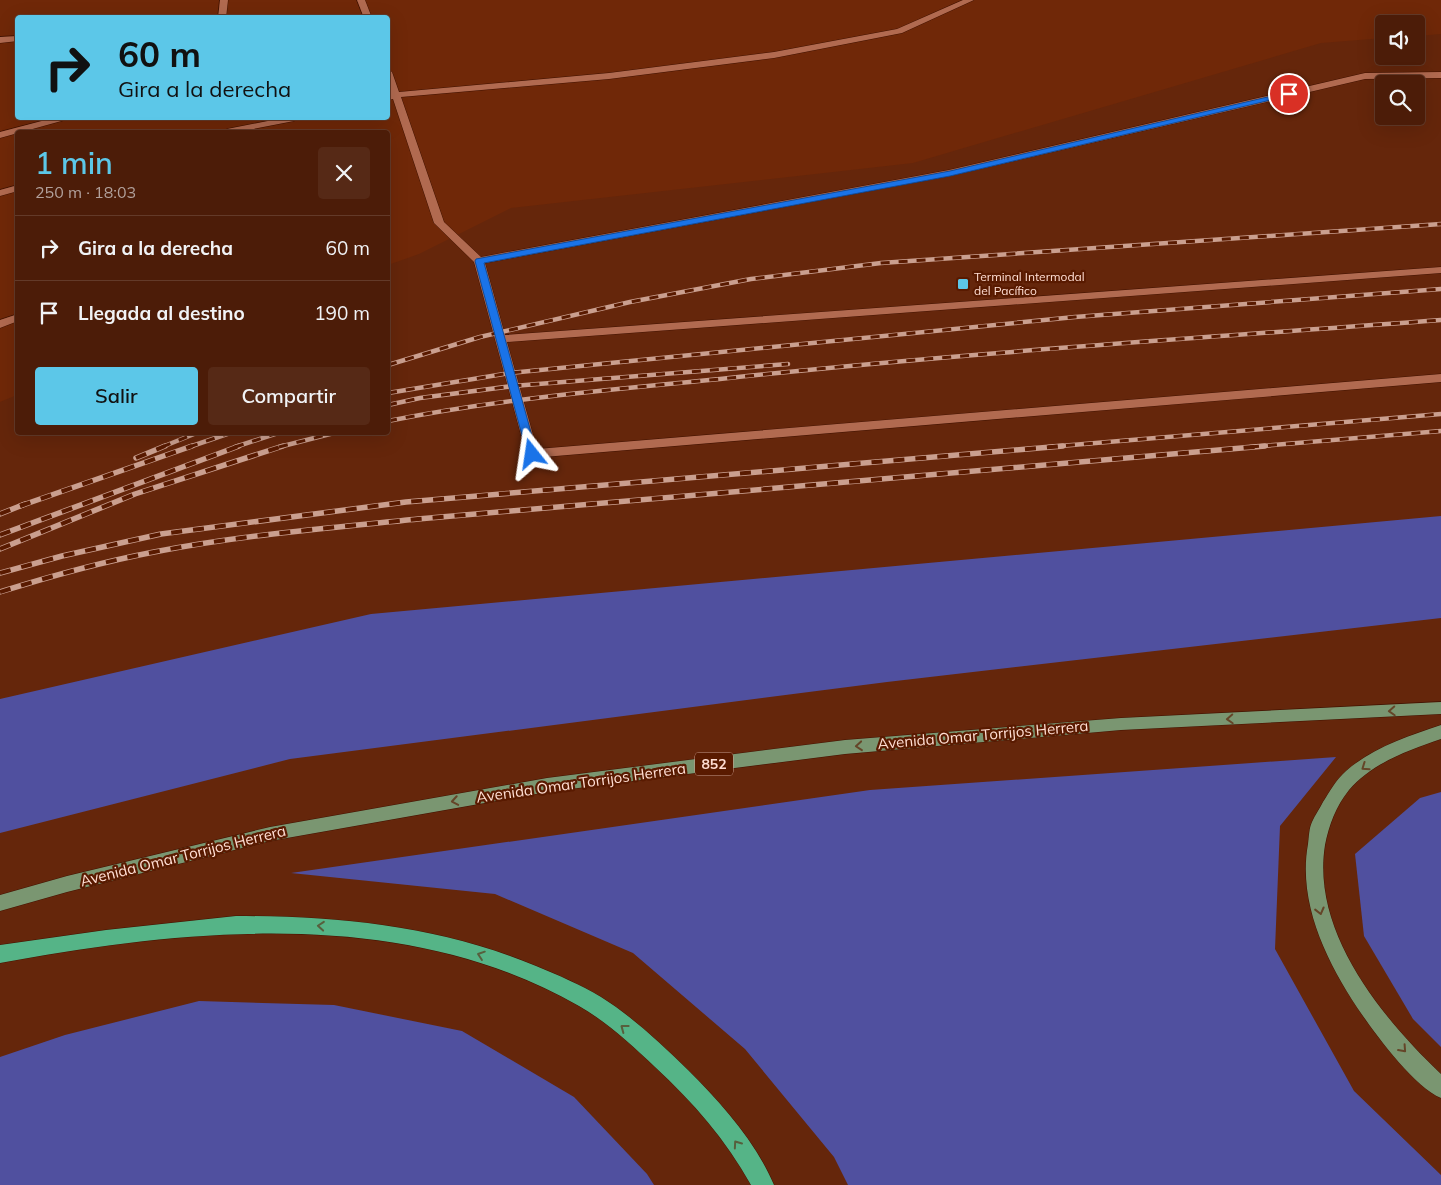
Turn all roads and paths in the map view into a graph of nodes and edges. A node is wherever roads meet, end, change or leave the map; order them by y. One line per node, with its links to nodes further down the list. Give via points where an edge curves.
1 (224, 0): 4 (lane)
2 (361, 0): 5 (lane)
3 (970, 0): 9 (lane, via 899,31 774,55 609,76)
4 (222, 15)
5 (367, 15)
6 (15, 38): 7 (lane)
7 (0, 40)
8 (1441, 74): 18 (lane, via 1365,76 950,173)
9 (392, 96): 18 (lane, via 439,223)
10 (55, 120): 12 (lane)
11 (284, 120): 13 (lane)
12 (18, 130)
13 (236, 130)
14 (15, 131): 15 (lane)
15 (0, 135)
16 (15, 189): 17 (lane)
17 (0, 193)
18 (479, 261): 22 (lane)
19 (1441, 270): 22 (lane)
20 (15, 317): 21 (lane)
21 (0, 324)
22 (500, 339): 23 (lane, via 532,454)
23 (1441, 378)
24 (1441, 708): 26 (main road, Avenida Omar Torrijos Herrera / 852, one-way to 26, via 1121,724 855,746 547,785 270,834)
25 (1441, 732): 28 (main road, one-way to 28, via 1377,759 1343,786 1329,805 1317,834 1313,865 1314,885 1323,920 1351,982 1377,1020)
26 (0, 903)
27 (0, 954): 29 (highway, one-way to 27, via 716,1115 672,1069 631,1033 587,1000 517,967 452,945 368,930 310,925 224,925 52,944)
28 (1441, 1088)
29 (763, 1185)

